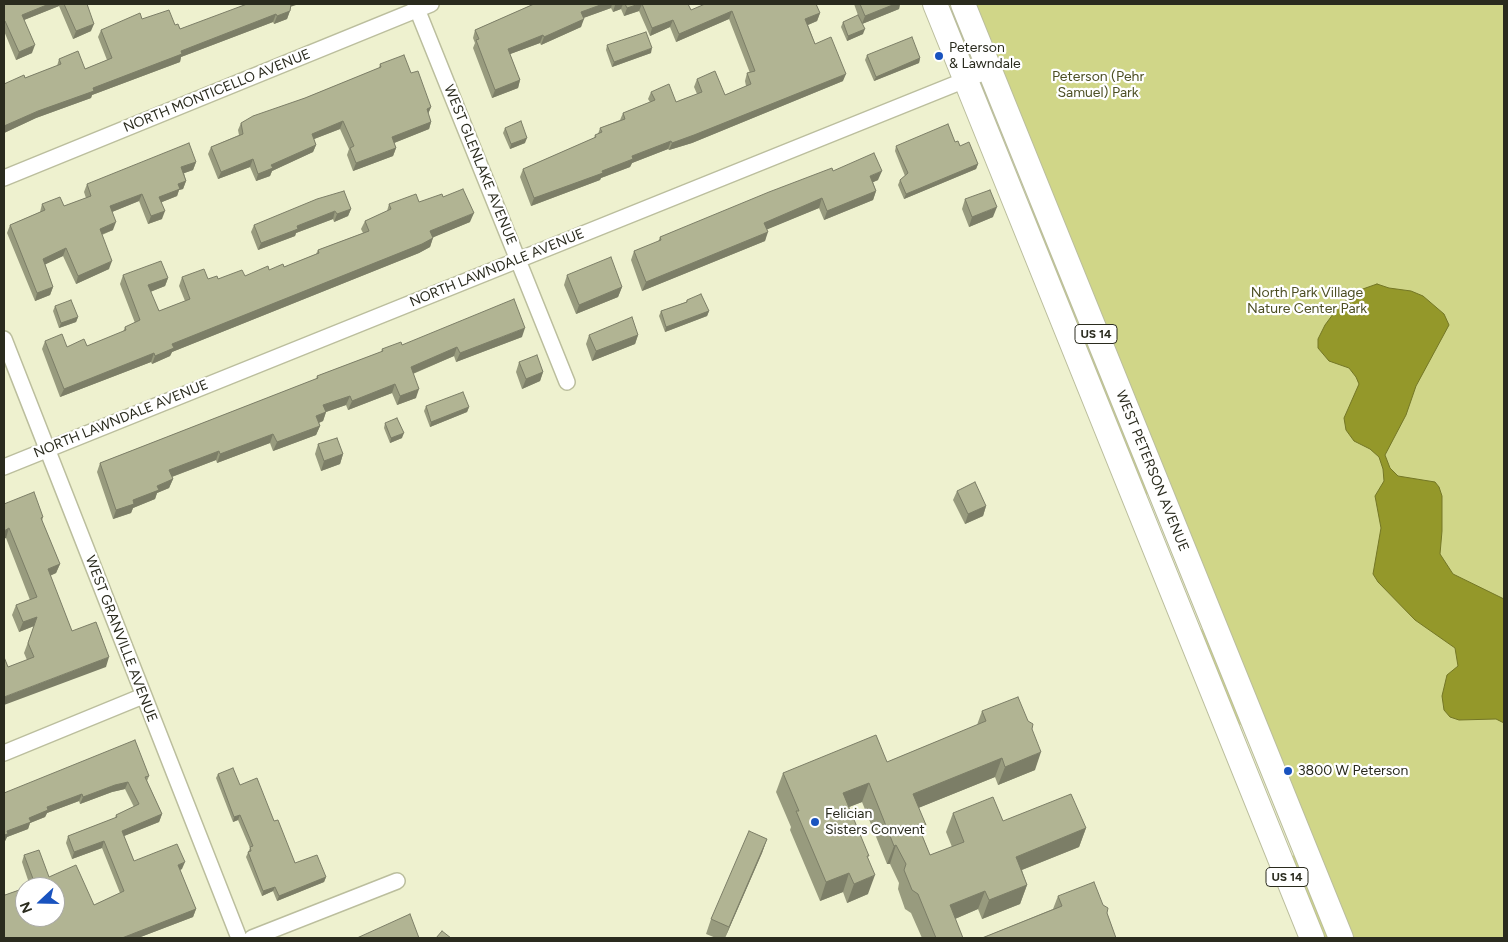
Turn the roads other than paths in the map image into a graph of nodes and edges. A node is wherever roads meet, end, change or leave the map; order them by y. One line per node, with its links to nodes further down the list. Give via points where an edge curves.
1 (935, 4): 5 (main road, WEST PETERSON AVENUE / US 14)
2 (963, 4): 4 (main road, WEST PETERSON AVENUE / US 14)
3 (421, 6): 6 (street, NORTH MONTICELLO AVENUE); 7 (street, WEST GLENLAKE AVENUE)
4 (990, 70): 5 (street, NORTH LAWNDALE AVENUE); 18 (main road, WEST PETERSON AVENUE / US 14)
5 (966, 79): 7 (street, NORTH LAWNDALE AVENUE); 17 (main road, WEST PETERSON AVENUE / US 14)
6 (4, 178)
7 (518, 260): 9 (street, WEST GLENLAKE AVENUE); 10 (street, NORTH LAWNDALE AVENUE)
8 (4, 339): 10 (street, WEST GRANVILLE AVENUE)
9 (567, 382)
10 (47, 449): 11 (street, NORTH LAWNDALE AVENUE); 12 (street, WEST GRANVILLE AVENUE)
11 (4, 466)
12 (143, 696): 13 (street); 15 (street, WEST GRANVILLE AVENUE)
13 (4, 753)
14 (397, 881): 16 (street)
15 (238, 938)
16 (252, 938)
17 (1312, 938)
18 (1341, 938)

